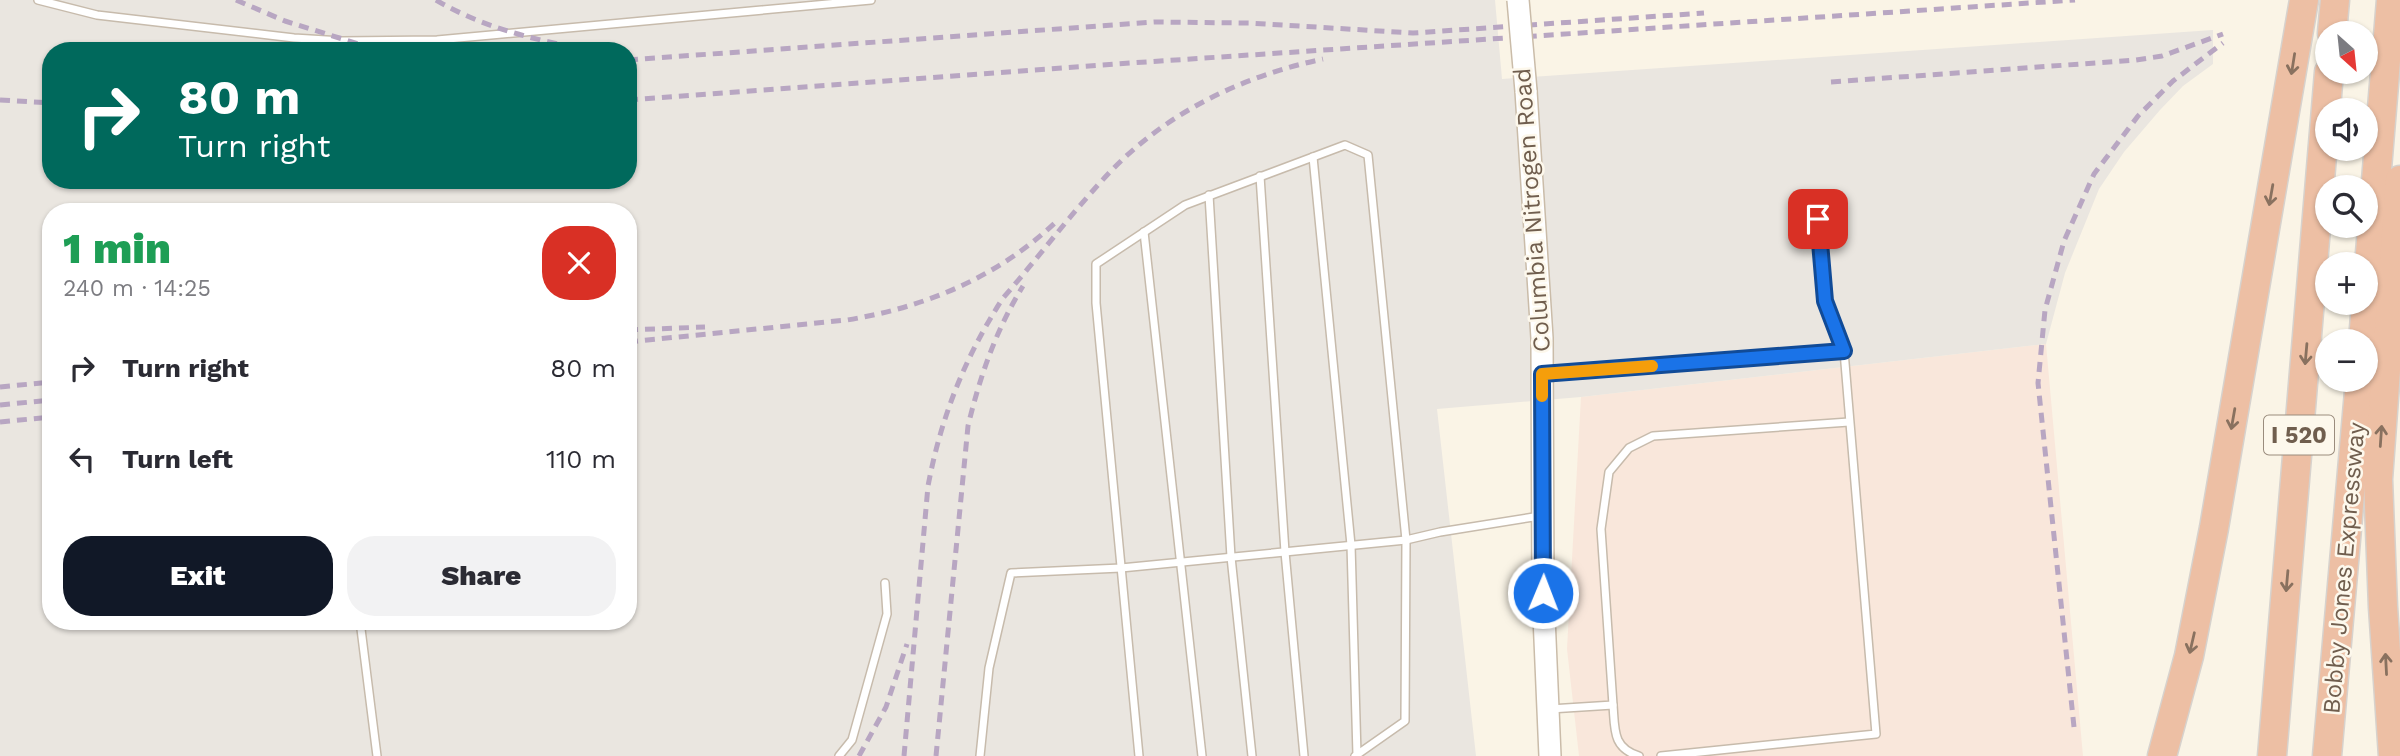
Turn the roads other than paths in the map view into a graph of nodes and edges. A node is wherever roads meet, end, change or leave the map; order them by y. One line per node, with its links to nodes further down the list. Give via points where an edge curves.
1 (38, 0): 2 (lane, via 97,15 342,41 437,40)
2 (871, 0)
3 (1518, 0): 17 (street, Columbia Nitrogen Road, bridge)
4 (2304, 0): 42 (highway, one-way to 42, via 2196,624)
5 (2335, 0): 7 (highway)
6 (2391, 0): 15 (highway)
7 (2333, 21)
8 (2328, 84): 43 (highway, I 520, one-way to 43)
9 (1313, 157): 10 (lane); 21 (lane, via 1345,145 1368,155); 22 (lane)
10 (1261, 176): 12 (lane); 23 (lane)
11 (2400, 180): 45 (highway, one-way to 11, via 2378,479)
12 (1209, 195): 14 (lane); 24 (lane)
13 (1818, 219): 16 (lane, via 1825,301)
14 (1144, 232): 25 (lane); 26 (lane, via 1096,264)
15 (2370, 252)
16 (1844, 351): 17 (lane); 19 (lane)
17 (1542, 374): 20 (street, Columbia Nitrogen Road)
18 (2359, 392): 44 (highway, Bobby Jones Expressway / I 520)
19 (1849, 422): 29 (lane, via 1653,436 1629,448 1609,472 1601,529); 41 (lane, via 1876,734)
20 (1544, 515): 21 (lane); 30 (street, Columbia Nitrogen Road)
21 (1406, 540): 22 (lane); 31 (lane, via 1405,721)
22 (1351, 545): 23 (lane); 31 (lane)
23 (1285, 552): 24 (lane); 38 (lane)
24 (1231, 557): 25 (lane); 37 (lane)
25 (1182, 562): 26 (lane); 36 (lane)
26 (1121, 568): 34 (lane, via 1011,573 989,667); 35 (lane)
27 (885, 583): 33 (lane, via 887,614 852,740)
28 (361, 630): 32 (lane)
29 (1613, 705): 30 (lane); 40 (lane, via 1616,739 1622,748)
30 (1547, 709): 39 (street, Columbia Nitrogen Road)
31 (1356, 755)
32 (377, 756)
33 (839, 756)
34 (980, 756)
35 (1139, 756)
36 (1202, 756)
37 (1252, 756)
38 (1304, 756)
39 (1550, 756)
40 (1639, 756)
41 (1661, 756)
42 (2162, 756)
43 (2272, 756)
44 (2328, 756)
45 (2393, 756)

